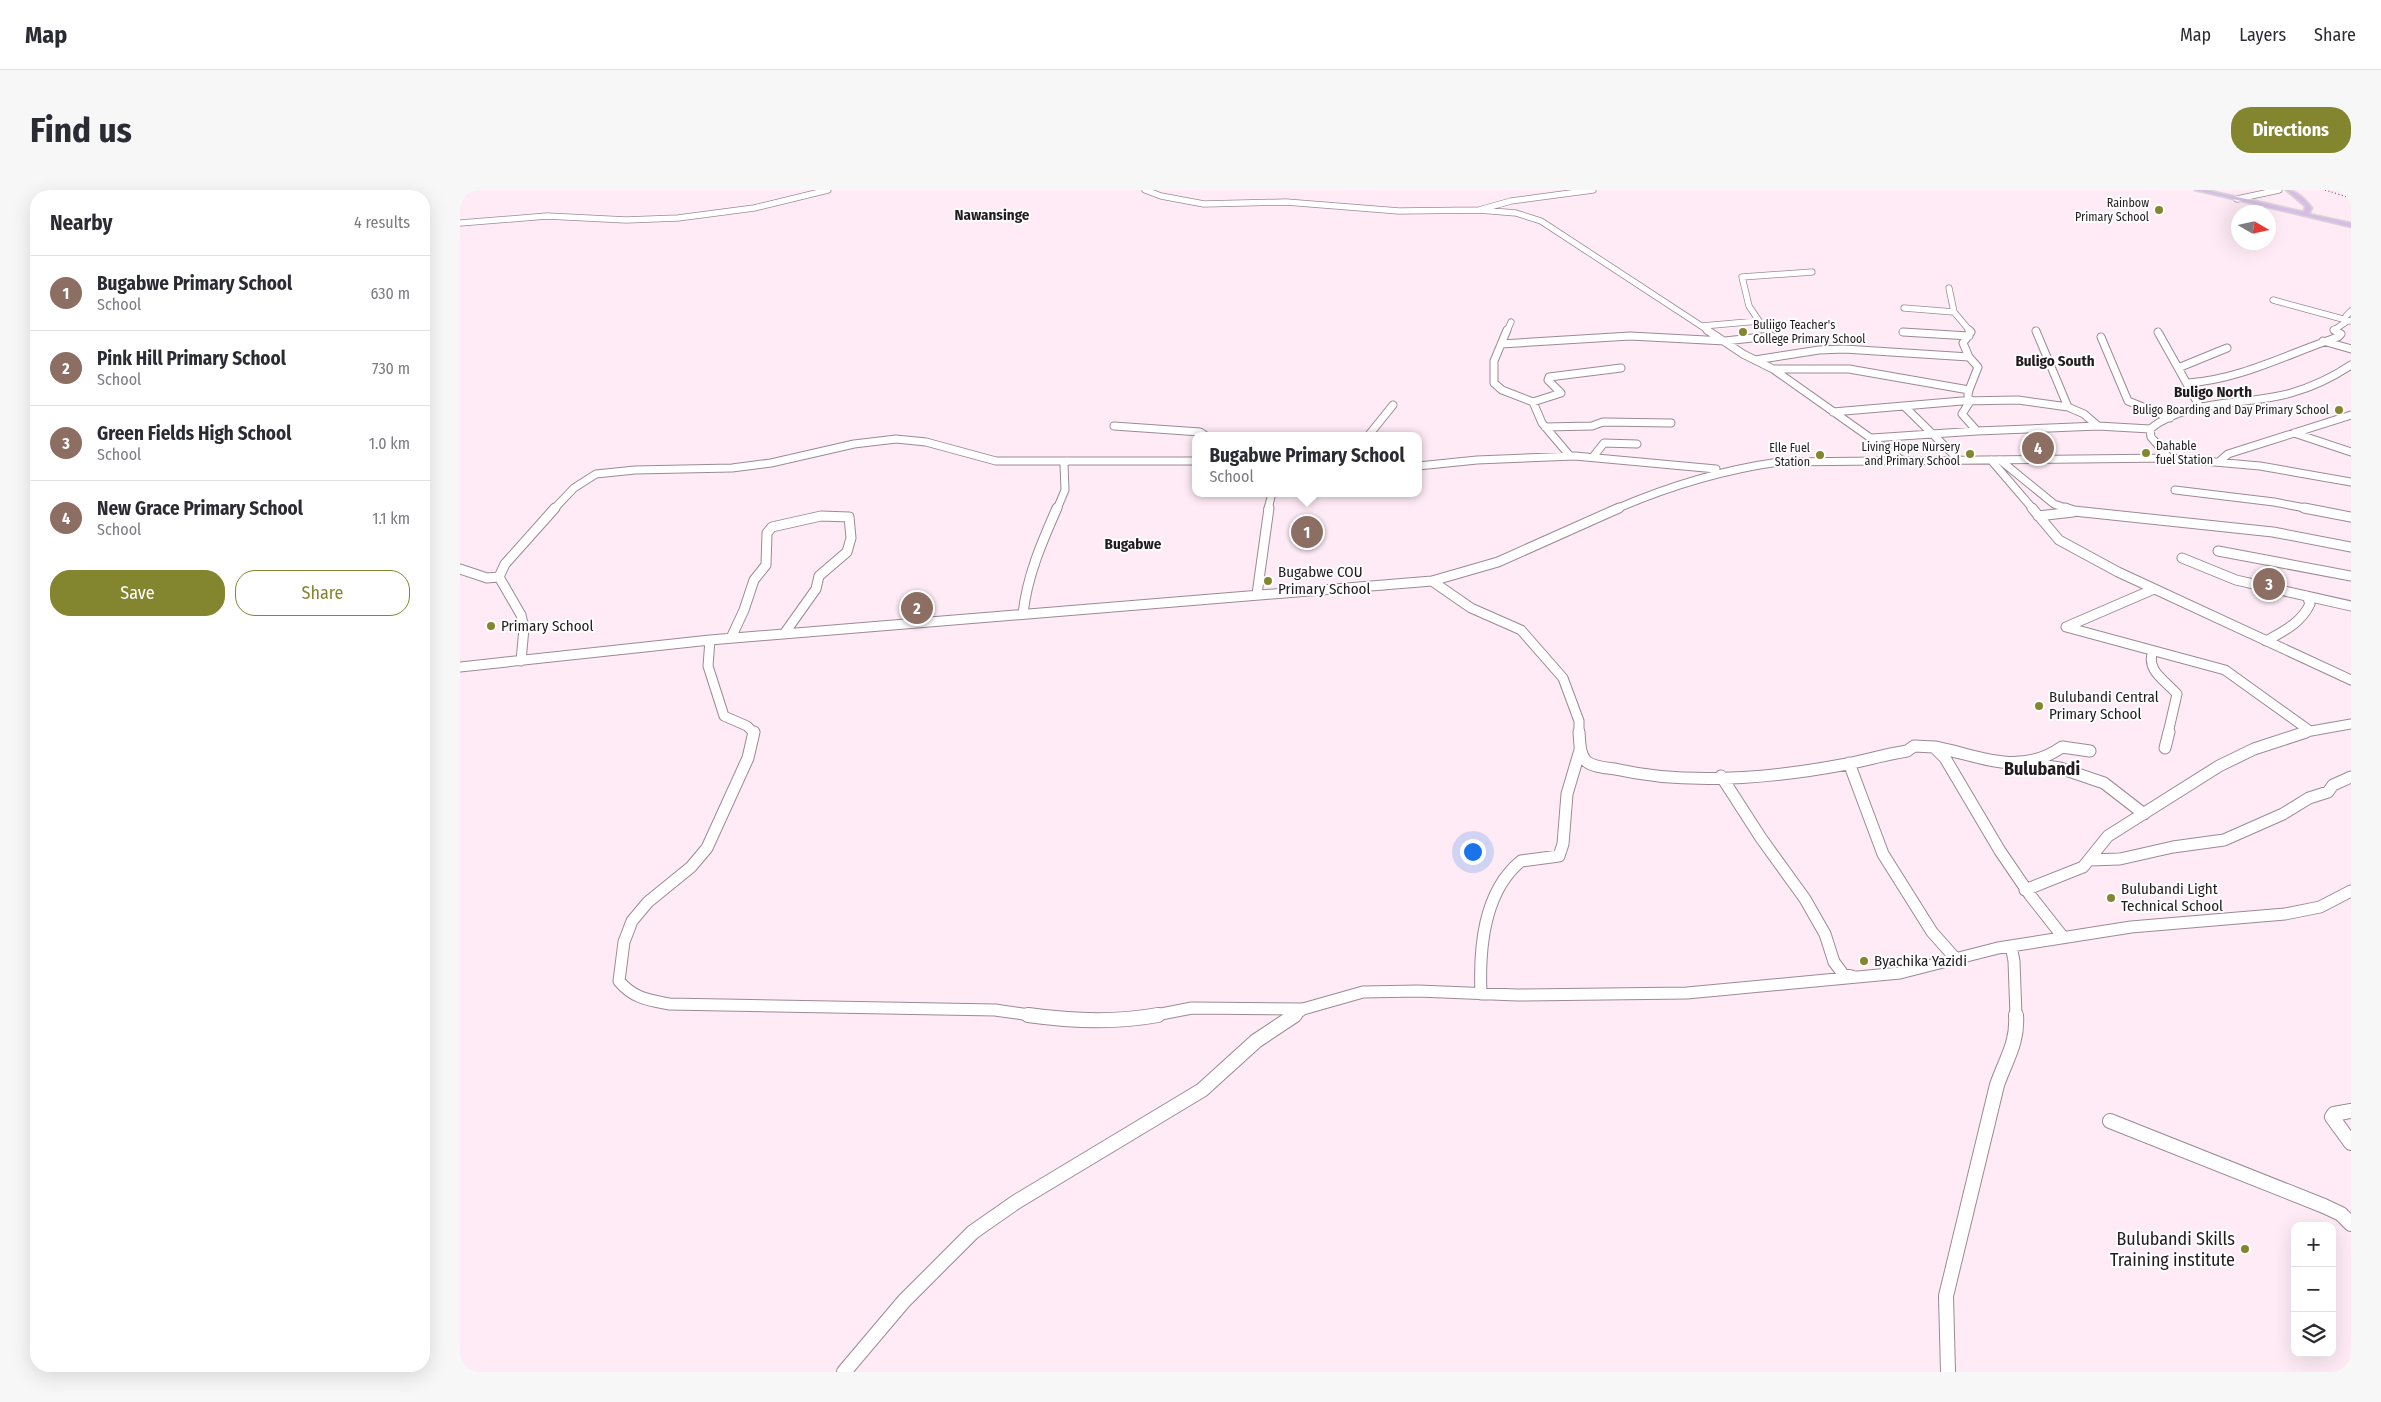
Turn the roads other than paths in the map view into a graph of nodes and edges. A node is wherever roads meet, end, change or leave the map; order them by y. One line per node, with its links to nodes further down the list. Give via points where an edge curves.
1 (828, 190): 10 (street, via 777,204 690,216 625,220 546,216)
2 (1145, 190): 8 (street, via 1204,204 1286,202 1379,211)
3 (1592, 190): 8 (street, via 1511,201)
4 (2198, 190): 7 (main road)
5 (2279, 190): 7 (street)
6 (2289, 190): 9 (main road, via 2307,205)
7 (2237, 199): 9 (main road)
8 (1479, 210): 20 (street, via 1516,213 1542,221)
9 (2306, 214): 11 (main road)
10 (460, 223)
11 (2351, 226)
12 (1812, 272): 20 (street, via 1742,277 1749,306 1759,321)
13 (1949, 288): 17 (street)
14 (2272, 300): 18 (street)
15 (1904, 308): 17 (street)
16 (2351, 311): 18 (street)
17 (1954, 312): 26 (street, via 1968,326)
18 (2348, 320): 24 (street, via 2334,330)
19 (1511, 322): 31 (street)
20 (1702, 326): 29 (street)
21 (2036, 331): 46 (street)
22 (1903, 332): 26 (street)
23 (2158, 332): 38 (street)
24 (2341, 334): 27 (street); 30 (street)
25 (1771, 336): 29 (street)
26 (1969, 336): 34 (street, via 1963,343)
27 (2351, 336)
28 (2101, 337): 51 (street, via 2128,401)
29 (1726, 341): 31 (street, via 1630,336); 35 (street)
30 (2323, 341): 33 (street); 40 (street, via 2257,370 2217,381)
31 (1501, 344): 44 (street, via 1494,361 1494,383 1502,390)
32 (2227, 348): 38 (street)
33 (2351, 349)
34 (1970, 357): 35 (street, via 1852,349 1819,350); 41 (street, via 1978,367)
35 (1755, 360): 39 (street)
36 (2351, 365): 48 (street, via 2340,373 2293,392)
37 (1621, 368): 44 (street, via 1549,377 1548,380 1561,393)
38 (2178, 368): 40 (street)
39 (1773, 369): 41 (street, via 1849,369); 49 (street)
40 (2188, 383): 48 (street)
41 (1970, 390): 43 (street)
42 (1971, 400): 43 (street); 46 (street, via 2018,400); 57 (street, via 1962,414)
43 (1962, 401): 47 (street)
44 (1533, 402): 54 (street)
45 (1393, 404): 59 (street)
46 (2068, 406): 55 (street)
47 (1905, 407): 49 (street); 61 (street)
48 (2201, 409): 51 (street)
49 (1833, 412): 62 (street)
50 (2351, 415): 60 (street)
51 (2170, 418): 56 (street)
52 (1671, 423): 54 (street, via 1603,422 1592,426)
53 (1114, 426): 58 (street)
54 (1545, 426): 65 (street)
55 (2098, 426): 56 (street); 57 (street)
56 (2150, 429): 67 (street, via 2151,437)
57 (1977, 431): 61 (street)
58 (1200, 432)
59 (1371, 432)
60 (2294, 432): 64 (street); 73 (street, via 2228,454)
61 (1930, 434): 62 (street); 72 (street)
62 (1872, 438): 71 (street)
63 (1637, 444): 66 (street, via 1604,443)
64 (2351, 452)
65 (1570, 456): 66 (street); 74 (street)
66 (1593, 457): 75 (street)
67 (2169, 458): 68 (street); 73 (street)
68 (1995, 460): 72 (street); 79 (street, via 2054,504); 80 (street)
69 (1067, 461): 70 (street); 87 (street, via 981,460 936,444 900,440 750,467 596,474 553,509 522,548 504,563); 93 (street, via 1063,477 1065,490 1037,553 1025,593)
70 (1192, 461)
71 (1903, 461): 72 (street); 75 (street, via 1779,462)
72 (1960, 461)
73 (2220, 461): 76 (street)
74 (1422, 466)
75 (1722, 470): 88 (street, via 1688,480 1495,563)
76 (2351, 482)
77 (2175, 490): 81 (street, via 2274,502)
78 (1271, 497): 90 (street)
79 (2074, 511): 80 (street); 82 (street, via 2273,532)
80 (2038, 516): 89 (street, via 2059,540)
81 (2351, 517)
82 (2351, 546)
83 (2218, 551): 86 (street)
84 (2182, 558): 91 (street, via 2236,580)
85 (460, 569): 87 (street, via 487,578)
86 (2351, 576)
87 (499, 577): 99 (street, via 521,615 524,628)
88 (1432, 581): 90 (street); 106 (street, via 1471,608 1521,630 1563,678 1579,721)
89 (2154, 589): 97 (street); 98 (street, via 2066,628)
90 (1257, 594): 93 (street)
91 (2307, 596): 92 (street); 97 (street, via 2310,604 2302,618)
92 (2351, 606)
93 (1023, 614): 94 (street)
94 (784, 634): 95 (street); 95 (street, via 816,589 819,576 851,547 849,517 819,517 772,527 767,533 766,565 755,575 746,607)
95 (731, 638): 96 (street)
96 (710, 640): 99 (street); 121 (street, via 708,666 724,716 754,732 753,746 717,833 696,863 646,904 625,932 620,951 619,981 628,992 640,999 669,1004 996,1010 1067,1020 1140,1018 1192,1008)
97 (2266, 641): 101 (street)
98 (2153, 651): 103 (street, via 2225,670); 105 (street, via 2151,665 2177,694)
99 (521, 661): 100 (street)
100 (460, 667)
101 (2351, 680)
102 (2350, 726): 103 (street)
103 (2310, 731): 112 (street, via 2254,749 2219,766)
104 (1934, 747): 108 (street, via 1914,746 1907,751); 109 (street, via 1981,759); 114 (street, via 1945,758 2008,867)
105 (2165, 748)
106 (1580, 750): 110 (street, via 1586,761 1606,768 1670,776); 120 (street, via 1572,771 1563,822 1562,851 1559,856 1524,859 1508,874 1492,903 1482,932)
107 (2090, 752): 109 (street, via 2062,747 2054,755)
108 (1849, 763): 110 (street, via 1782,774); 118 (street, via 1884,854 1932,932)
109 (2031, 764): 112 (street, via 2060,768 2104,783)
110 (1722, 776): 119 (street, via 1805,899 1825,934 1834,962 1843,974)
111 (2351, 778): 113 (street, via 2284,814 2224,840 2120,859)
112 (2144, 814): 113 (street, via 2108,836)
113 (2089, 860): 114 (street, via 2083,867)
114 (2025, 890): 116 (street)
115 (2351, 891): 116 (street, via 2320,907 2285,914 2131,926)
116 (2063, 938): 117 (street)
117 (2011, 946): 118 (street); 127 (street, via 2017,1027 2013,1050 1997,1085 1946,1296)
118 (1956, 959): 119 (street, via 1900,973)
119 (1856, 977): 120 (street, via 1687,994)
120 (1481, 994): 121 (street, via 1363,992)
121 (1303, 1009): 126 (street, via 1256,1041 1202,1090 1016,1202 973,1232 904,1301)
122 (2351, 1111): 124 (street, via 2339,1112 2332,1117)
123 (2110, 1121): 125 (street, via 2324,1206 2341,1214)
124 (2351, 1143)
125 (2351, 1224)
126 (844, 1372)
127 (1948, 1372)

